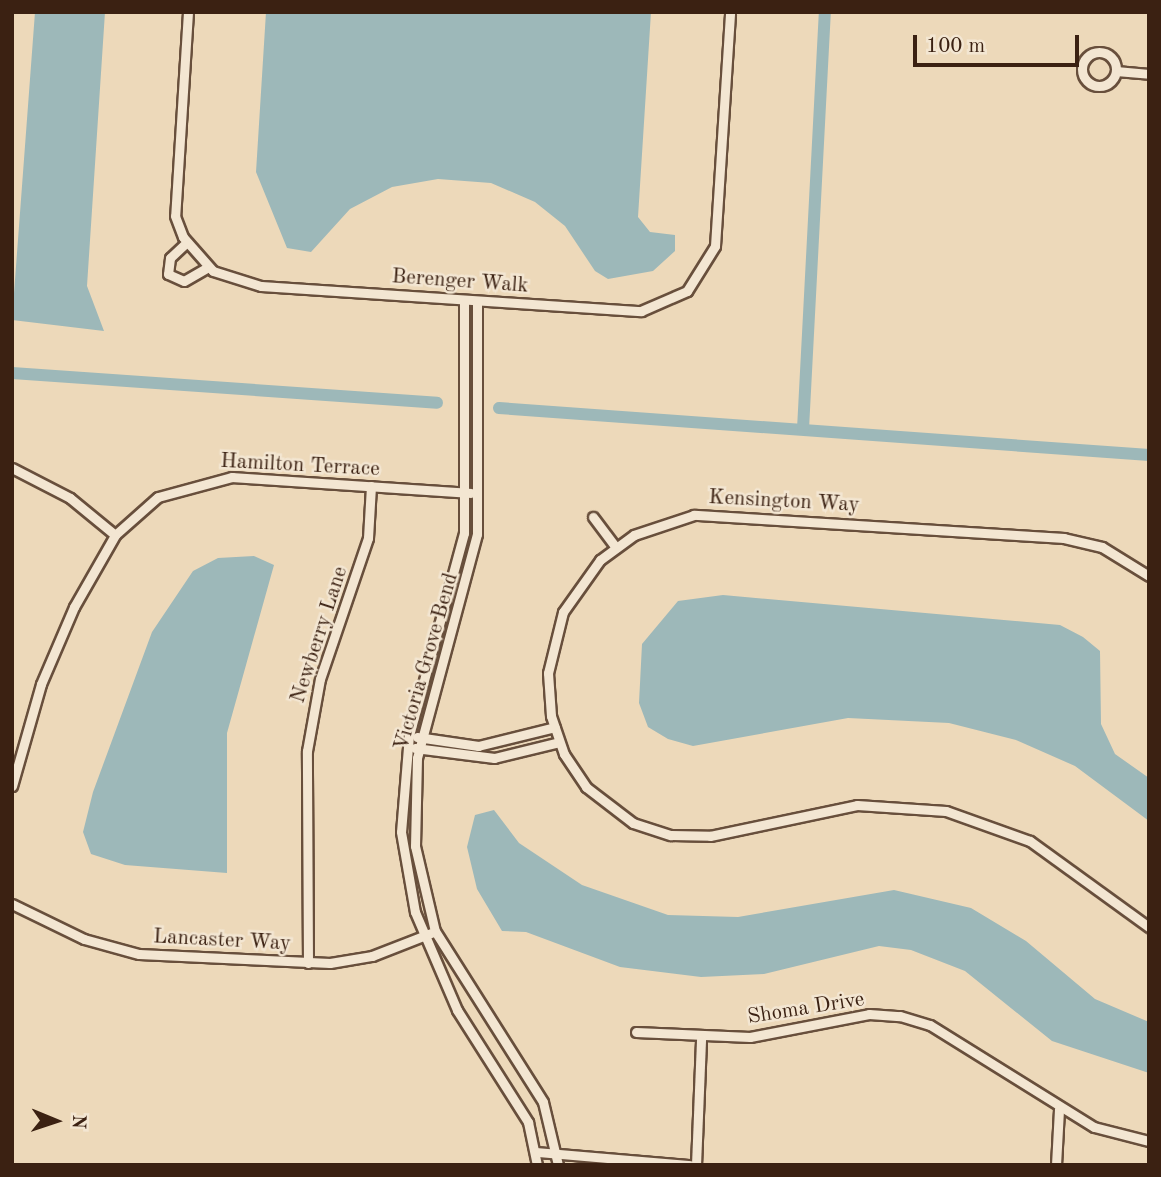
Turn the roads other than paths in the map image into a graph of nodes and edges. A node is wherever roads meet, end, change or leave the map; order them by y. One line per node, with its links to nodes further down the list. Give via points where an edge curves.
1 (188, 12): 5 (street, via 173,189)
2 (730, 12): 8 (street, Berenger Walk, via 718,229 701,277 672,302 641,312)
3 (1116, 71): 4 (street)
4 (1149, 74)
5 (187, 242): 6 (street); 6 (street, via 170,258 168,274 184,281)
6 (208, 267): 7 (street, Berenger Walk, via 261,286)
7 (464, 300): 8 (street, Berenger Walk); 11 (street, Victoria Grove Bend, via 460,365)
8 (477, 301): 12 (street, Victoria Grove Bend)
9 (12, 468): 14 (street, via 70,498)
10 (371, 486): 11 (street, Hamilton Terrace); 14 (street, Hamilton Terrace, via 213,478 158,497); 28 (street, Newberry Lane, via 368,538 320,679 307,751)
11 (467, 493): 12 (street, Hamilton Terrace); 18 (street, Victoria Grove Bend, via 461,560)
12 (479, 493): 19 (street, Victoria Grove Bend, via 466,591)
13 (593, 517): 15 (street)
14 (115, 535): 23 (street, Hamilton Terrace, via 56,645)
15 (616, 547): 16 (street, Kensington Way, via 653,526 694,515 813,521 1084,541); 17 (street, Kensington Way, via 585,576 555,632 548,673)
16 (1149, 576)
17 (555, 727): 19 (street, via 488,746); 20 (street, Kensington Way)
18 (409, 735): 19 (street); 21 (street, Victoria Grove Bend)
19 (422, 738): 22 (street, Victoria Grove Bend)
20 (559, 742): 22 (street, via 494,758); 25 (street, Kensington Way, via 573,772 600,801 651,830 710,836 857,806 946,811 1030,841)
21 (407, 746): 22 (street); 27 (street, Victoria Grove Bend, via 401,832)
22 (419, 748): 26 (street, Victoria Grove Bend, via 415,846)
23 (12, 786)
24 (12, 904): 28 (street, Lancaster Way, via 66,932 139,954)
25 (1149, 927)
26 (435, 931): 27 (street, Lancaster Way); 34 (street, Victoria Grove Bend, via 543,1102)
27 (425, 936): 28 (street, Lancaster Way, via 372,956); 33 (street, Victoria Grove Bend, via 457,1010 520,1107)
28 (308, 963)
29 (636, 1032): 30 (street, Shoma Drive)
30 (701, 1039): 31 (street, Shoma Drive, via 800,1030 869,1014 900,1016 930,1025); 38 (street)
31 (1059, 1109): 32 (street, Shoma Drive, via 1094,1127); 39 (street)
32 (1149, 1141)
33 (537, 1152): 34 (street); 35 (street, Victoria Grove Bend)
34 (558, 1153): 36 (street, Victoria Grove Bend); 37 (street)
35 (537, 1165)
36 (558, 1165)
37 (689, 1165)
38 (695, 1165)
39 (1056, 1165)

